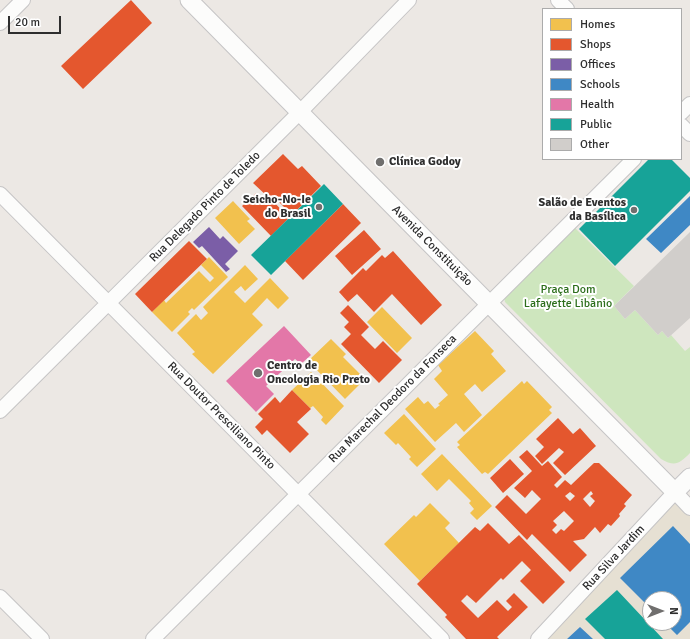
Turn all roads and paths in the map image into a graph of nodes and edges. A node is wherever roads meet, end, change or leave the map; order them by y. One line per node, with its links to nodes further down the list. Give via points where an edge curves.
1 (23, 0): 6 (street)
2 (189, 0): 8 (street, Avenida Constituição)
3 (409, 0): 8 (street, Rua Delegado Pinto de Toledo)
4 (558, 0): 5 (street)
5 (566, 8)
6 (0, 23)
7 (690, 104): 9 (street)
8 (300, 112): 14 (street, Rua Delegado Pinto de Toledo); 15 (street, Avenida Constituição)
9 (682, 112)
10 (682, 126): 11 (street)
11 (690, 134)
12 (633, 160): 15 (street, Rua Marechal Deodoro da Fonseca)
13 (0, 194): 14 (street, Rua Doutor Presciliano Pinto)
14 (109, 303): 16 (street, Rua Delegado Pinto de Toledo); 19 (street, Rua Doutor Presciliano Pinto)
15 (488, 303): 18 (street, Avenida Constituição); 19 (street, Rua Marechal Deodoro da Fonseca)
16 (0, 411)
17 (690, 477): 18 (street, Rua Silva Jardim)
18 (675, 492): 20 (street); 25 (street, Rua Silva Jardim)
19 (299, 495): 23 (street, Rua Marechal Deodoro da Fonseca); 24 (street, Rua Doutor Presciliano Pinto)
20 (690, 508)
21 (0, 597): 22 (street)
22 (42, 639)
23 (153, 639)
24 (442, 639)
25 (538, 639)

